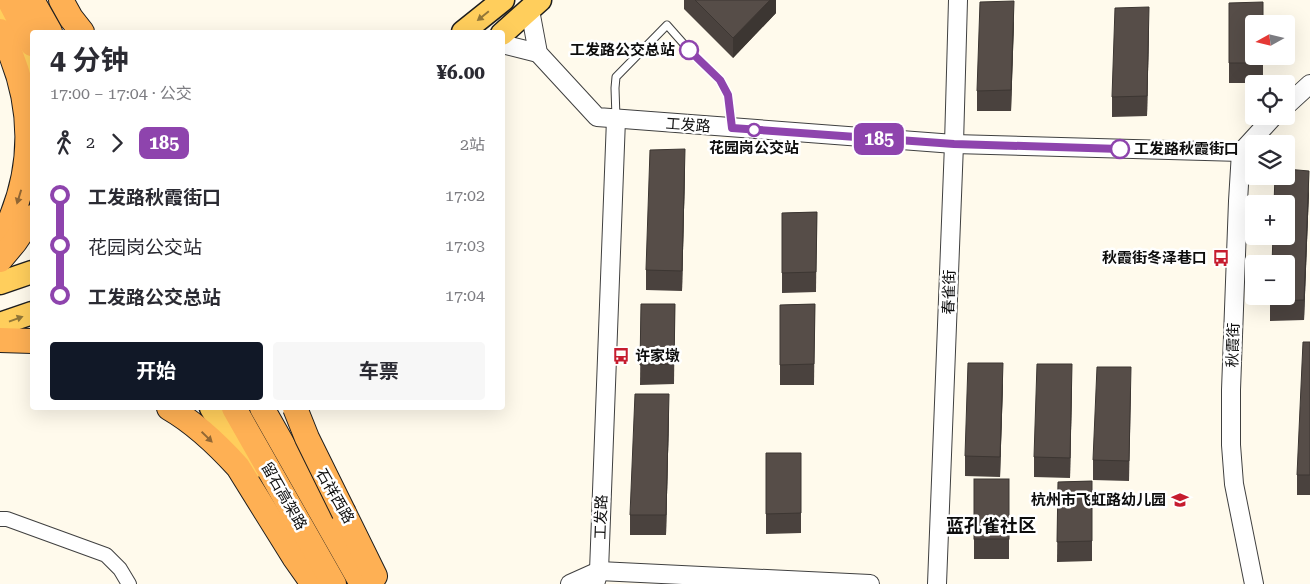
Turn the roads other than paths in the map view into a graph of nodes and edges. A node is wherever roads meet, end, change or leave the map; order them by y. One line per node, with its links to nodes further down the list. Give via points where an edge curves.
1 (9, 0): 19 (highway)
2 (15, 0): 11 (main road)
3 (28, 0): 12 (main road)
4 (32, 0): 13 (highway)
5 (61, 0): 14 (highway)
6 (69, 0): 15 (main road)
7 (503, 0): 16 (main road, one-way to 16)
8 (958, 0): 28 (street, 春雀街)
9 (535, 5): 18 (main road); 21 (street)
10 (0, 18): 22 (main road)
11 (33, 30)
12 (47, 30)
13 (47, 30)
14 (80, 30)
15 (87, 30)
16 (466, 30)
17 (0, 31): 31 (highway, one-way to 31, via 14,62 28,126 23,184)
18 (505, 31)
19 (30, 40)
20 (505, 45): 21 (street)
21 (538, 53): 25 (street, 工发路, via 597,117)
22 (30, 77)
23 (1310, 84): 24 (street)
24 (1295, 98)
25 (616, 119): 27 (street, 工发路); 27 (lane, via 616,77 667,25 720,80 728,95); 47 (street, 工发路)
26 (1266, 125): 29 (street)
27 (732, 128): 28 (street, 工发路)
28 (954, 144): 29 (street, 工发路); 57 (street, 春雀街)
29 (1240, 152): 58 (street, 秋霞街, via 1231,445 1234,484)
30 (30, 220): 32 (highway)
31 (0, 241)
32 (0, 260)
33 (30, 273): 34 (main road)
34 (0, 283)
35 (30, 316): 36 (main road, one-way to 35)
36 (16, 338)
37 (172, 410): 49 (highway, one-way to 49, via 196,426 238,467)
38 (212, 410): 49 (main road)
39 (235, 410): 50 (highway, 留石高架路)
40 (245, 410): 45 (main road)
41 (262, 410): 45 (main road)
42 (262, 410): 52 (highway, 留石高架路)
43 (289, 410): 54 (main road, 石祥西路)
44 (296, 410): 53 (highway, bridge)
45 (294, 483): 51 (main road); 52 (main road)
46 (0, 519): 48 (street, via 106,555)
47 (597, 577): 55 (street); 56 (street)
48 (129, 584)
49 (314, 584)
50 (334, 584)
51 (343, 584)
52 (361, 584)
53 (379, 584)
54 (385, 584)
55 (570, 584)
56 (870, 584)
57 (937, 584)
58 (1254, 584)

